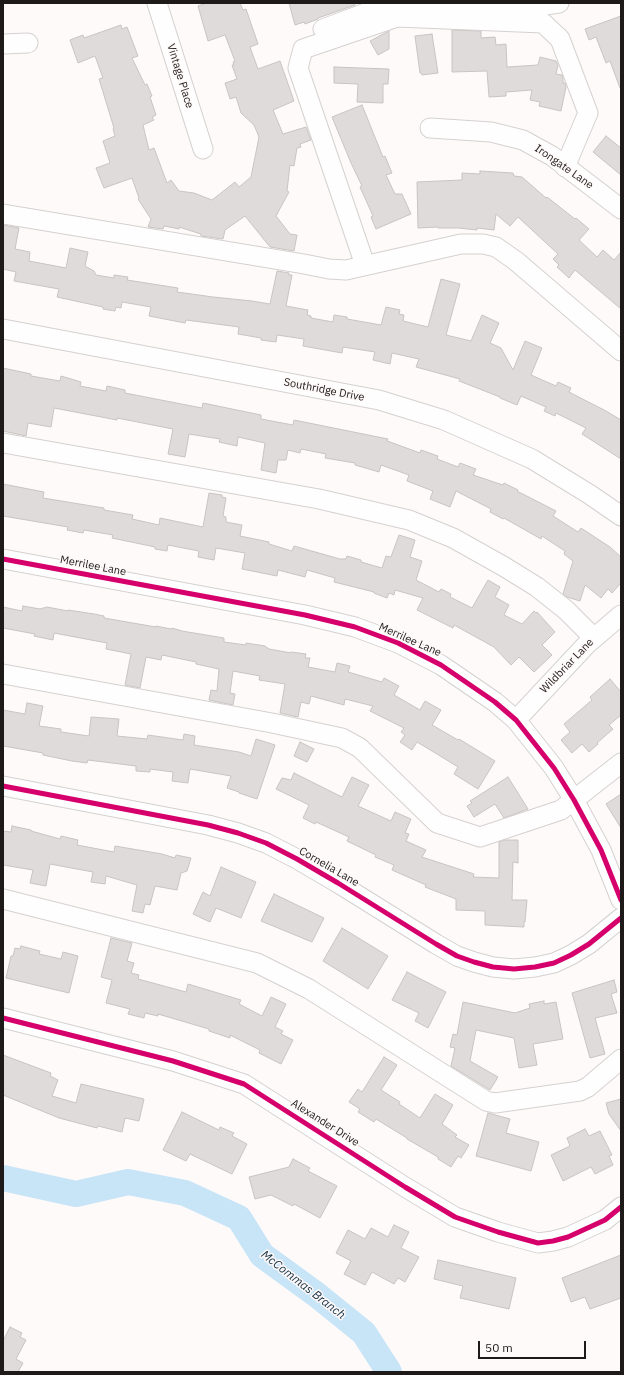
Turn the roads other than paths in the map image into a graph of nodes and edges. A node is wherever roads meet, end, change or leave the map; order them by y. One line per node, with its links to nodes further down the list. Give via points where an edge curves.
1 (157, 3): 8 (street, Vintage Place)
2 (559, 3): 3 (street, via 545,6 392,3)
3 (355, 10): 4 (street)
4 (323, 29)
5 (28, 43): 6 (street)
6 (3, 44)
7 (430, 128): 9 (street, Irongate Lane, via 491,132 523,140 552,156)
8 (202, 149)
9 (565, 167): 10 (street, Irongate Lane); 12 (street, via 588,113 560,39 543,23 397,17 303,49 298,68)
10 (621, 209)
11 (3, 214): 12 (street, via 329,269 346,270)
12 (365, 265): 14 (street, via 461,244 496,247 516,261)
13 (3, 328): 16 (street, Southridge Drive, via 378,400 444,420 532,459)
14 (621, 351)
15 (3, 443): 19 (street, via 319,499 408,520 452,538 537,587 566,610)
16 (621, 516)
17 (3, 559): 21 (street, Merrilee Lane, via 355,627 398,643 441,665 495,702)
18 (621, 615): 19 (street, Wildbriar Lane)
19 (594, 638): 21 (street, Wildbriar Lane)
20 (3, 674): 24 (street, via 342,738 360,748 437,823 480,837 561,810)
21 (516, 720): 24 (street, Merrilee Lane, via 554,768)
22 (621, 763): 24 (street)
23 (3, 786): 27 (street, Cornelia Lane, via 238,833 297,859 338,882 446,950 493,967 514,969 554,963 577,951)
24 (574, 800): 26 (street, Merrilee Lane, via 601,850)
25 (3, 899): 29 (street, via 257,962 309,989 486,1101 495,1104 580,1090 588,1087)
26 (621, 900)
27 (621, 918)
28 (3, 1018): 30 (street, Alexander Drive, via 173,1061 244,1084 455,1217 498,1232 538,1243 553,1241 605,1220)
29 (621, 1059)
30 (621, 1207)

